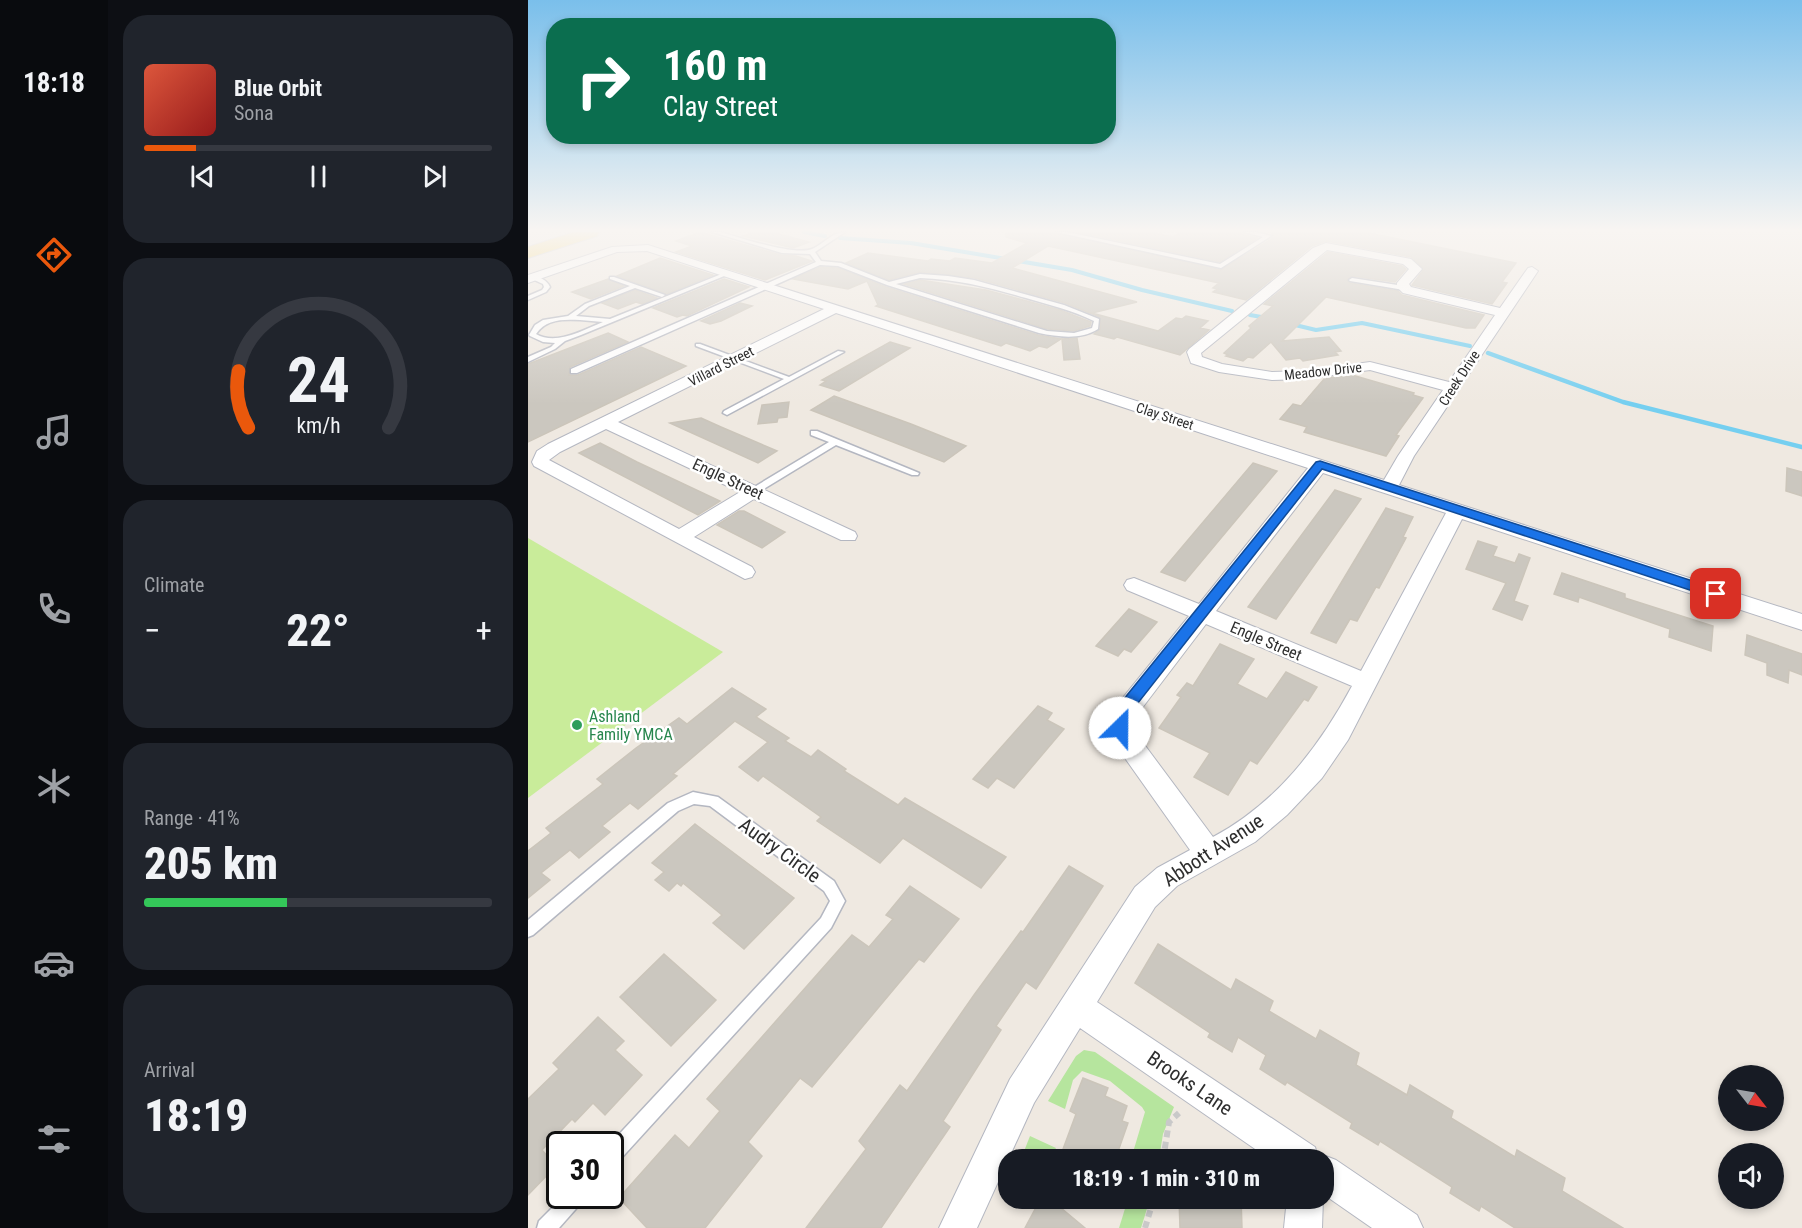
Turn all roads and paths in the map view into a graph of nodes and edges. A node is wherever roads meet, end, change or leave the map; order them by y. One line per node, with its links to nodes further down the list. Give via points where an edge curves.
1 (545, 289): 13 (lane)
2 (627, 289): 16 (lane)
3 (645, 289): 12 (lane)
4 (689, 289): 17 (lane)
5 (761, 289): 24 (lane)
6 (773, 289): 14 (street, Clay Street)
7 (906, 289): 8 (lane, via 1039,332 1064,336 1095,329 1096,321 1078,310)
8 (1003, 289)
9 (1270, 289): 26 (street, Meadow Drive, via 1194,352 1196,360 1219,368 1272,376 1370,366)
10 (1407, 289): 15 (street)
11 (1519, 289): 15 (street, Creek Drive)
12 (662, 295)
13 (528, 298)
14 (835, 309): 22 (street, Villard Street); 31 (street, Clay Street)
15 (1503, 313): 26 (street, Creek Drive)
16 (570, 316): 17 (lane); 18 (lane)
17 (611, 321): 19 (lane)
18 (531, 330): 19 (lane, via 539,339)
19 (564, 339): 23 (lane)
20 (698, 345): 22 (lane)
21 (840, 352): 25 (lane)
22 (735, 359): 25 (lane); 28 (street, Villard Street)
23 (528, 360)
24 (574, 371)
25 (789, 379): 27 (lane)
26 (1453, 388): 33 (street, Creek Drive)
27 (727, 413)
28 (607, 423): 34 (street, Engle Street); 37 (street, Villard Street, via 543,454 540,462)
29 (814, 433): 30 (lane)
30 (835, 442): 32 (lane); 34 (lane)
31 (1320, 465): 33 (street, Clay Street); 40 (street)
32 (915, 473)
33 (1389, 487): 35 (street, Clay Street)
34 (754, 491): 36 (street, Engle Street); 37 (street)
35 (1458, 509): 41 (street, Clay Street); 42 (street, Abbott Avenue)
36 (848, 536)
37 (680, 537): 38 (street)
38 (745, 572)
39 (1134, 585): 40 (street, Engle Street)
40 (1201, 614): 42 (street, Engle Street); 43 (street, via 1125,709 1120,728)
41 (1802, 622)
42 (1365, 682): 43 (street, Abbott Avenue, via 1339,733 1313,770 1246,833)
43 (1209, 854): 45 (street, Abbott Avenue, via 1167,877 1145,897)
44 (528, 930): 47 (lane, Audry Circle, via 673,807 693,798 713,801 829,886 838,901 826,922)
45 (1077, 1007): 49 (street, Brooks Lane); 55 (street, Abbott Avenue, via 1022,1090)
46 (1179, 1113): 48 (path, via 1169,1122)
47 (624, 1143)
48 (1164, 1149)
49 (1286, 1149)
50 (1334, 1180): 58 (street)
51 (564, 1209): 54 (lane)
52 (1151, 1209): 56 (path)
53 (1304, 1209): 57 (street)
54 (546, 1228)
55 (958, 1228)
56 (1145, 1228)
57 (1303, 1228)
58 (1404, 1228)

